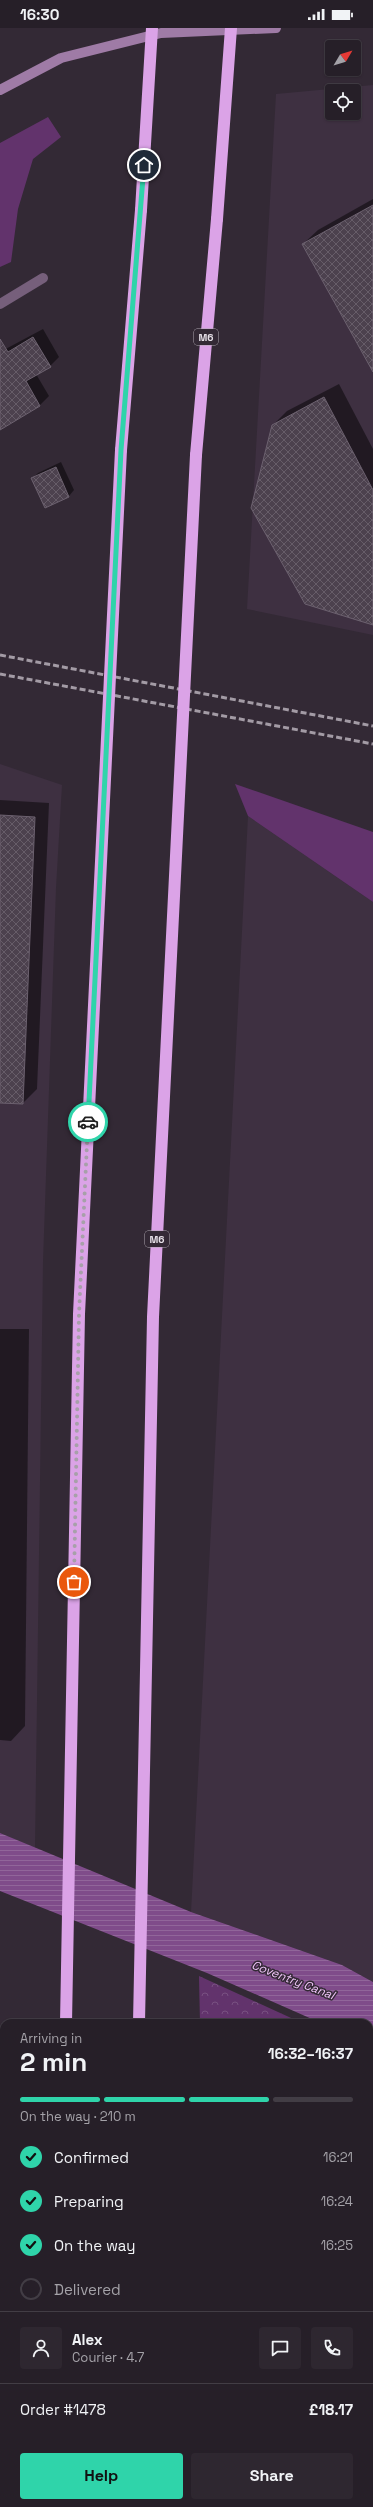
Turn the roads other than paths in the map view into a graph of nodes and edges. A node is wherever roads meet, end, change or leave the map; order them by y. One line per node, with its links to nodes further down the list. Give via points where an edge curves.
1 (147, 28): 4 (main road)
2 (231, 28): 9 (highway, M6, bridge, via 196,455 153,1317)
3 (276, 28): 4 (main road)
4 (156, 30): 5 (main road, via 61,58); 8 (highway, bridge, via 121,450 79,1314)
5 (0, 90)
6 (43, 278): 7 (street)
7 (0, 304)
8 (66, 2019)
9 (139, 2019)

